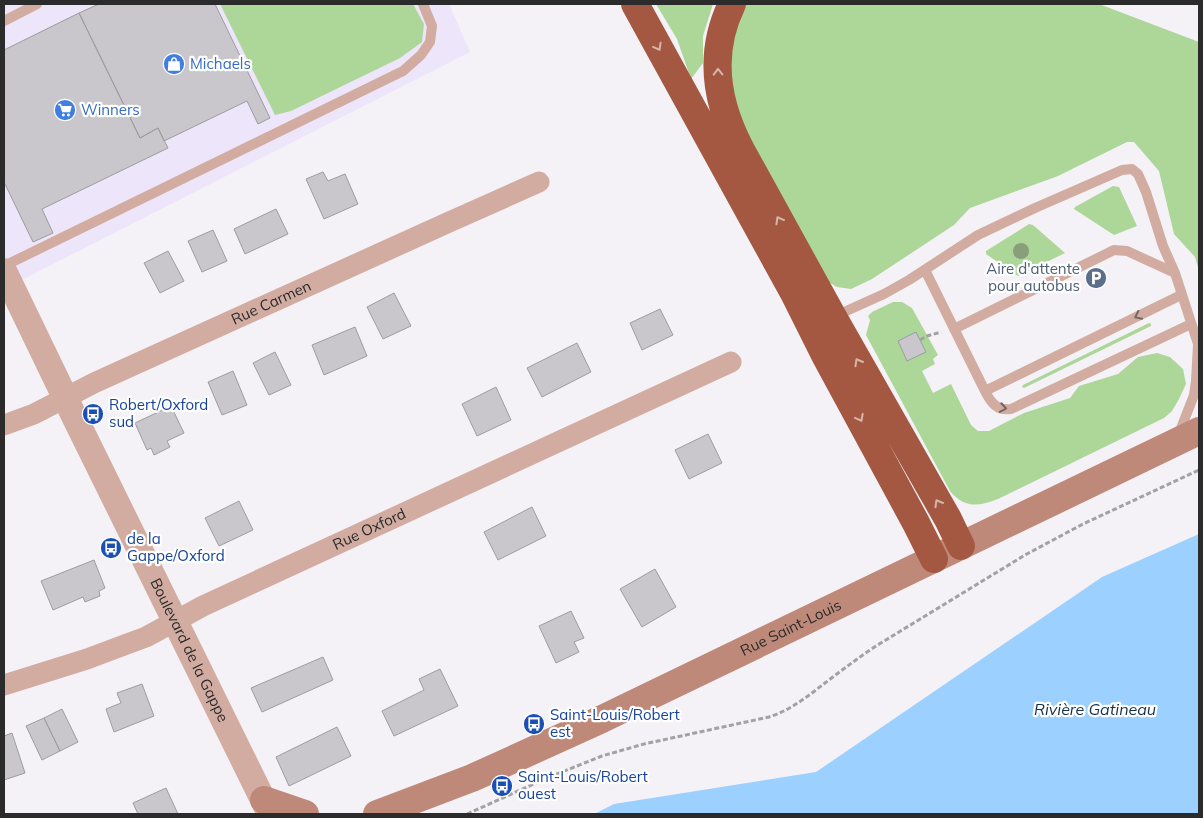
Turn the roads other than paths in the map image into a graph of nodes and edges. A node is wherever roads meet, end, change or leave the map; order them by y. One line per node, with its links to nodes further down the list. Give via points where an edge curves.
1 (37, 4): 5 (lane)
2 (423, 4): 7 (lane, via 432,26 430,42 403,71)
3 (635, 4): 23 (highway, one-way to 23, via 794,293)
4 (732, 4): 12 (highway, one-way to 4, via 736,141 723,111 718,87 718,56 724,23)
5 (4, 21)
6 (539, 182): 18 (street, Rue Carmen)
7 (4, 266)
8 (925, 270): 10 (lane, via 978,235 1127,168 1138,174); 12 (lane, via 884,294); 14 (lane)
9 (4, 271): 18 (street, Boulevard de la Gappe)
10 (1175, 273): 11 (lane); 14 (lane, via 1127,251 1114,250)
11 (1181, 295): 13 (lane); 17 (lane, one-way to 17)
12 (833, 317): 22 (highway, one-way to 12)
13 (1191, 324): 15 (lane); 17 (lane, one-way to 13, via 995,406 1002,410 1011,409)
14 (954, 329): 17 (lane)
15 (1199, 346): 21 (lane, via 1194,395)
16 (731, 362): 24 (street, Rue Oxford)
17 (985, 392)
18 (65, 398): 19 (street, Rue Carmen, via 34,414); 24 (street, Boulevard de la Gappe)
19 (4, 424)
20 (1199, 431): 21 (main road, Rue Saint-Louis)
21 (1175, 443): 22 (main road, Rue Saint-Louis)
22 (961, 546): 23 (main road, Rue Saint-Louis)
23 (934, 559): 28 (main road, Rue Saint-Louis, via 585,727 472,778)
24 (175, 620): 25 (street, Rue Oxford, via 146,637); 26 (street, Boulevard de la Gappe)
25 (4, 685)
26 (267, 807): 27 (main road)
27 (305, 814)
28 (377, 814)

